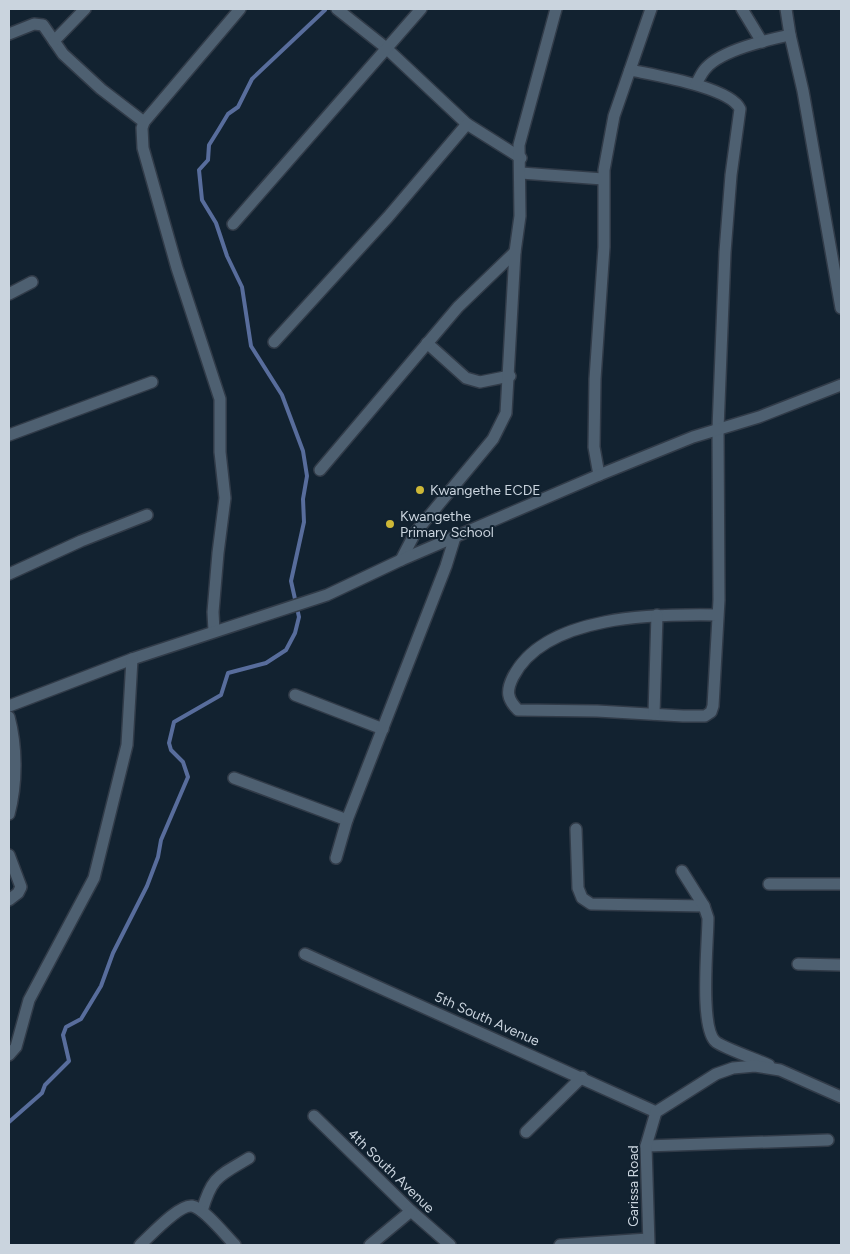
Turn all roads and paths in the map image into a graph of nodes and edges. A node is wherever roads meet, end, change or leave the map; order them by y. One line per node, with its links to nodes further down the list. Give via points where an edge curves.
1 (85, 9): 11 (street)
2 (240, 9): 16 (street)
3 (337, 9): 13 (street)
4 (421, 9): 13 (street)
5 (556, 9): 18 (street, via 522,130)
6 (651, 9): 14 (street)
7 (742, 9): 12 (street)
8 (786, 9): 10 (street)
9 (9, 34): 11 (street, via 34,24 43,26)
10 (790, 35): 12 (street); 25 (street)
11 (54, 42): 16 (street, via 102,89)
12 (762, 42): 15 (street, via 714,61)
13 (385, 47): 17 (street); 21 (street)
14 (630, 70): 15 (street); 20 (street, via 614,116)
15 (696, 84): 31 (street, via 731,99 740,109 729,194)
16 (144, 122): 41 (street, via 143,148 177,268 220,399 220,452 225,498 216,572)
17 (467, 124): 18 (street); 26 (street)
18 (521, 158): 19 (street)
19 (521, 173): 20 (street); 22 (street)
20 (603, 179): 34 (street, via 604,247 594,447)
21 (233, 224)
22 (515, 252): 27 (street, via 458,307); 28 (street)
23 (32, 282): 24 (street)
24 (9, 294)
25 (841, 308)
26 (274, 342)
27 (428, 343): 28 (street, via 466,378 480,382); 33 (street)
28 (510, 376): 37 (street, via 501,426 415,533)
29 (152, 382): 32 (street)
30 (841, 385): 31 (street, via 759,417)
31 (718, 429): 34 (street); 40 (street)
32 (9, 435)
33 (320, 470)
34 (599, 475): 36 (street)
35 (147, 516): 38 (street, via 81,541)
36 (455, 537): 37 (street); 47 (street)
37 (401, 560): 41 (street, via 327,595)
38 (9, 574)
39 (657, 615): 40 (street); 45 (street); 45 (street, via 628,616 546,640 518,666 507,694 518,710)
40 (718, 615): 45 (street, via 711,712 705,716)
41 (214, 631): 42 (street)
42 (132, 659): 44 (street); 62 (street, via 126,745 94,878 29,1000 16,1047)
43 (295, 694): 47 (street)
44 (9, 706)
45 (654, 714)
46 (9, 717): 49 (street, via 14,779)
47 (383, 728): 50 (street)
48 (234, 778): 50 (street)
49 (9, 814)
50 (347, 820): 53 (street)
51 (576, 829): 58 (street, via 578,888 582,898 591,904)
52 (9, 855): 57 (street, via 22,887)
53 (336, 858)
54 (682, 872): 58 (street)
55 (769, 884): 56 (street)
56 (841, 884)
57 (9, 900)
58 (704, 906): 63 (street, via 708,918 708,1030 718,1043)
59 (306, 954): 64 (street, 5th South Avenue)
60 (798, 964): 61 (street)
61 (841, 965)
62 (9, 1055)
63 (780, 1070): 65 (street); 66 (street, via 755,1066 716,1074)
64 (582, 1078): 66 (street, 5th South Avenue); 68 (street)
65 (841, 1097)
66 (656, 1112): 70 (street, Garissa Road)
67 (314, 1116): 73 (street, 4th South Avenue)
68 (526, 1132)
69 (828, 1140): 70 (street)
70 (646, 1146): 74 (street, Garissa Road)
71 (249, 1158): 72 (street, via 221,1174 208,1188)
72 (202, 1211): 75 (street, via 192,1206 181,1208); 76 (street)
73 (410, 1211): 77 (street); 78 (street, 4th South Avenue)
74 (649, 1242): 79 (street)
75 (140, 1245)
76 (236, 1245)
77 (370, 1245)
78 (450, 1245)
79 (560, 1245)

